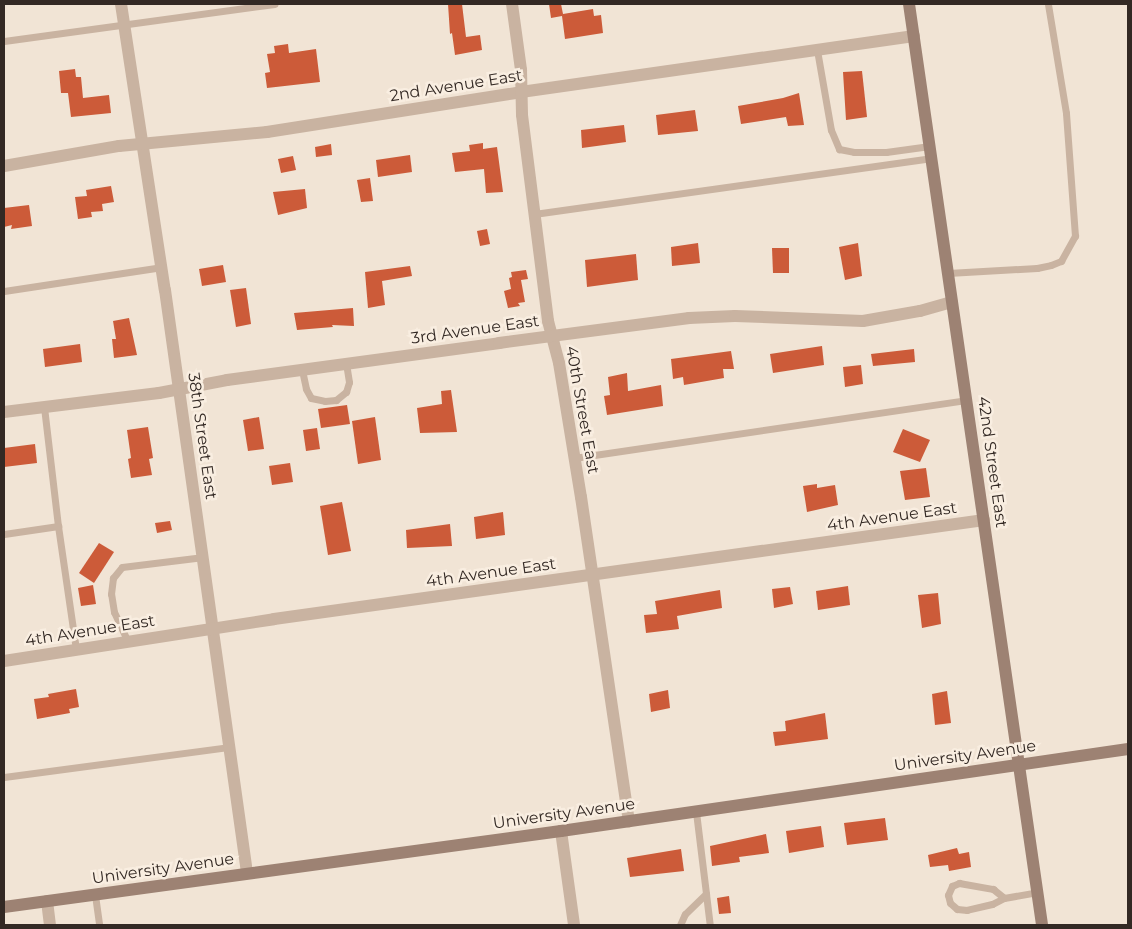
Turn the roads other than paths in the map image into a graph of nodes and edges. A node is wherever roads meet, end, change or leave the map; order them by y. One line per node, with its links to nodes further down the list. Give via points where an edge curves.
1 (121, 4): 6 (street, 38th Street East)
2 (274, 4): 6 (lane)
3 (512, 4): 10 (street, 40th Street East)
4 (909, 4): 7 (street, 42nd Street East)
5 (1048, 4): 16 (lane, via 1066,113 1075,236 1061,261 1051,265)
6 (124, 25): 8 (lane); 11 (street, 38th Street East)
7 (914, 36): 9 (street, 2nd Avenue East); 12 (street, 42nd Street East)
8 (4, 41)
9 (817, 50): 10 (street, 2nd Avenue East); 12 (lane, via 830,130 839,149 854,152)
10 (522, 92): 11 (street, 2nd Avenue East, via 267,132); 14 (street, 40th Street East)
11 (143, 144): 13 (street, 2nd Avenue East); 15 (street, 38th Street East)
12 (931, 152): 14 (lane); 16 (street, 42nd Street East)
13 (4, 166)
14 (534, 214): 19 (street, 40th Street East)
15 (162, 267): 17 (lane); 22 (street, 38th Street East)
16 (948, 273): 18 (street, 42nd Street East)
17 (4, 291)
18 (952, 302): 19 (street, 3rd Avenue East, via 920,311 862,320 735,316 689,318); 23 (street, 42nd Street East)
19 (552, 336): 20 (street, 3rd Avenue East); 26 (street, 40th Street East)
20 (346, 364): 21 (street, 3rd Avenue East); 21 (lane, via 349,382 346,392 336,400 311,398)
21 (302, 370): 22 (street, 3rd Avenue East)
22 (179, 389): 24 (street, 3rd Avenue East); 30 (street, 38th Street East)
23 (966, 400): 26 (lane); 27 (street, 42nd Street East)
24 (44, 407): 25 (street, 3rd Avenue East); 28 (lane)
25 (4, 412)
26 (574, 458): 31 (street, 40th Street East)
27 (984, 520): 31 (street, 4th Avenue East); 38 (street, 42nd Street East)
28 (58, 526): 29 (lane); 34 (lane)
29 (4, 534)
30 (203, 557): 32 (street, 38th Street East); 33 (lane, via 122,567 113,578 111,594 114,612)
31 (593, 576): 32 (street, 4th Avenue East); 41 (street, 40th Street East)
32 (214, 629): 33 (street, 4th Avenue East); 36 (street, 38th Street East)
33 (128, 642): 34 (street, 4th Avenue East)
34 (76, 650): 35 (street, 4th Avenue East)
35 (4, 661)
36 (230, 747): 39 (lane); 43 (street, 38th Street East)
37 (1128, 749): 38 (street, University Avenue)
38 (1019, 764): 40 (street, University Avenue); 44 (street, 42nd Street East)
39 (4, 777)
40 (696, 812): 41 (street, University Avenue); 46 (lane)
41 (629, 821): 42 (street, University Avenue)
42 (561, 831): 43 (street, University Avenue); 52 (street)
43 (247, 873): 45 (street, University Avenue)
44 (1037, 892): 47 (lane); 55 (street, 42nd Street East)
45 (95, 894): 48 (street, University Avenue); 51 (lane)
46 (706, 894): 53 (lane); 54 (lane)
47 (1004, 898): 47 (lane, via 967,910 957,909 950,903 948,895 952,886 959,883 993,889)
48 (47, 901): 49 (street, University Avenue); 50 (street)
49 (4, 907)
50 (50, 925)
51 (99, 925)
52 (574, 925)
53 (680, 925)
54 (710, 925)
55 (1042, 925)

